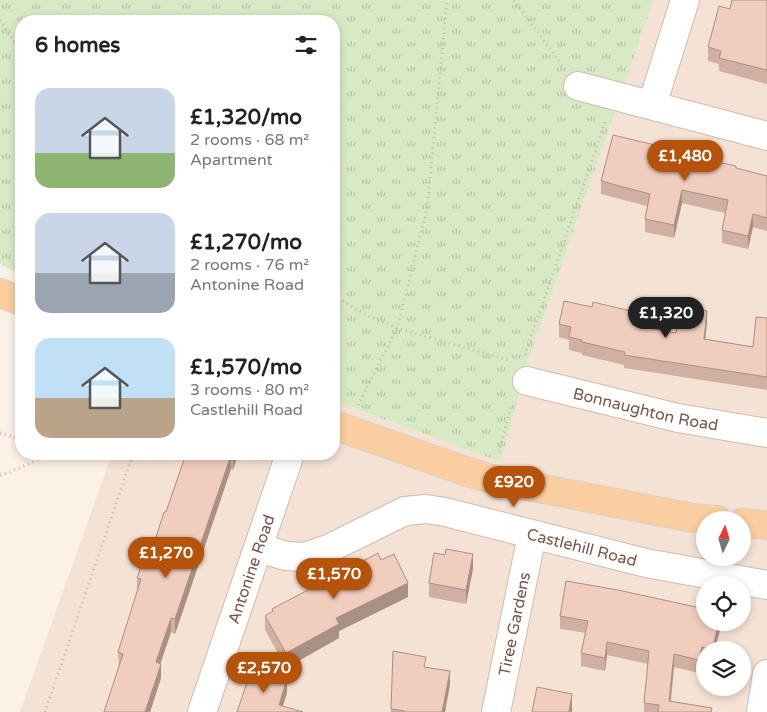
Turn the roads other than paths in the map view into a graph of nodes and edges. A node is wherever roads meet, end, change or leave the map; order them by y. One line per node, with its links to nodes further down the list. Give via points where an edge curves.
1 (685, 0): 3 (street)
2 (578, 86): 3 (street)
3 (652, 105): 4 (street)
4 (767, 136)
5 (0, 293): 6 (main road)
6 (15, 299)
7 (519, 377): 9 (street, Bonnaughton Road, via 678,418)
8 (340, 428): 11 (main road, via 492,479)
9 (767, 433)
10 (288, 460): 15 (street, Antonine Road)
11 (696, 518)
12 (751, 523): 13 (main road)
13 (767, 525)
14 (532, 534): 15 (street, Castlehill Road, via 426,509 406,511 328,549 304,557); 16 (street, Castlehill Road, via 646,562); 19 (street, Tiree Gardens)
15 (258, 548): 18 (street, Antonine Road)
16 (767, 585)
17 (767, 674): 20 (street)
18 (202, 712)
19 (496, 712)
20 (761, 712)

